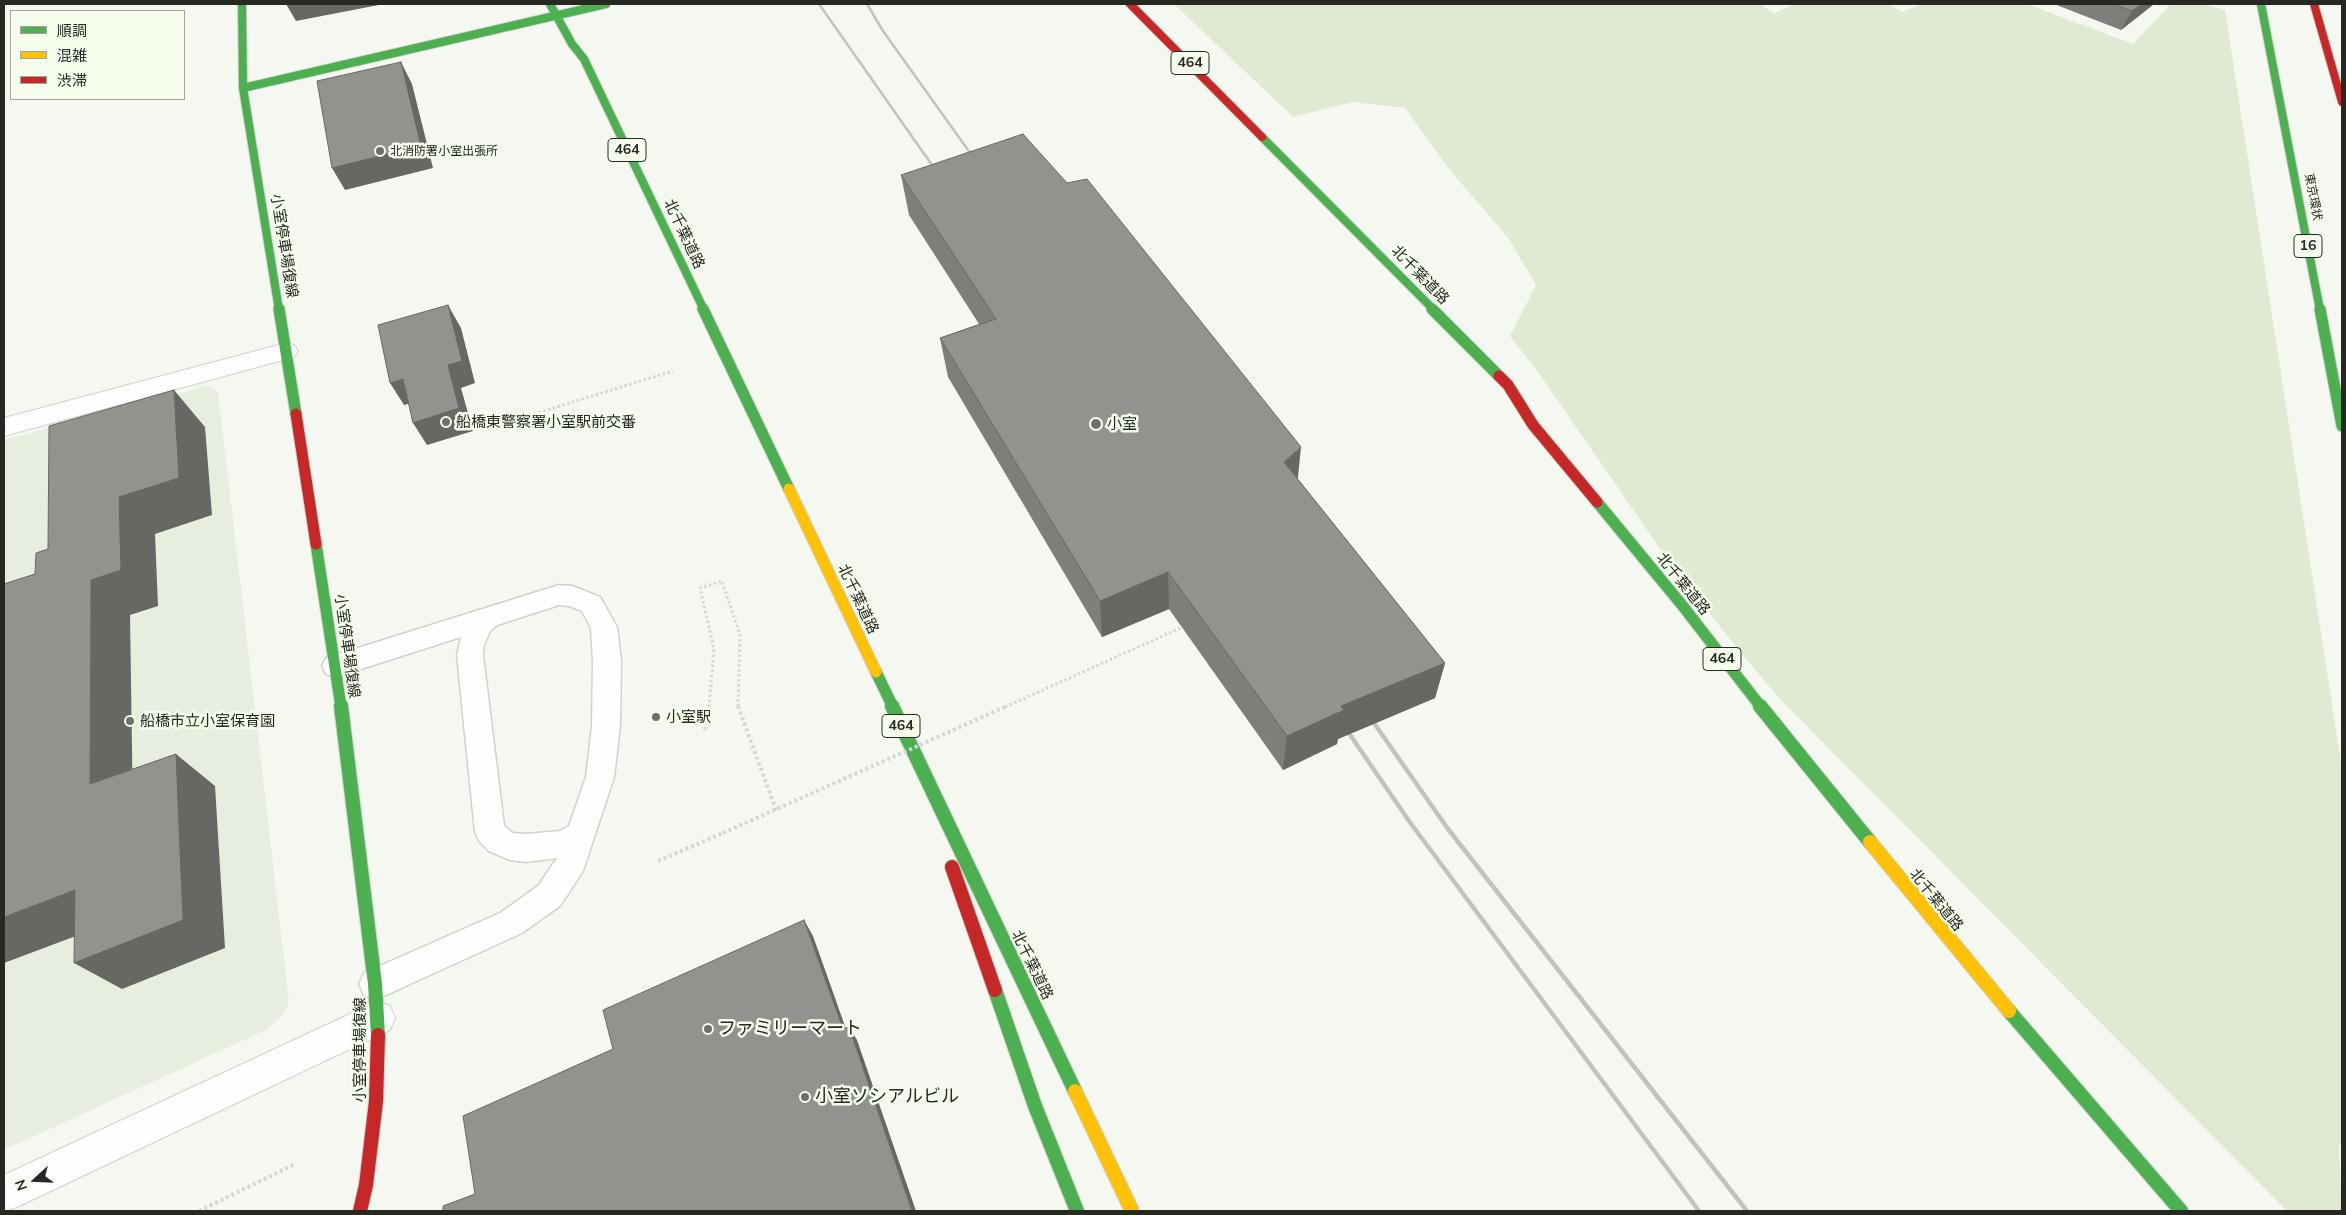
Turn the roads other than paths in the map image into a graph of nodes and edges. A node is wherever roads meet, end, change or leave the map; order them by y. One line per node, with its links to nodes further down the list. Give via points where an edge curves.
1 (242, 4): 8 (main road, 小室停車場復線)
2 (550, 4): 7 (main road, 北千葉道路 / 464)
3 (606, 4): 7 (main road)
4 (1130, 4): 25 (main road, 北千葉道路 / 464, via 1508,384 1533,425 1682,605 1962,956)
5 (2261, 4): 11 (main road, 東京環状 / 16)
6 (2314, 4): 9 (main road)
7 (556, 16): 8 (main road); 15 (main road, 北千葉道路 / 464, via 584,59)
8 (243, 88): 10 (main road, 小室停車場復線)
9 (2342, 102)
10 (286, 351): 12 (street); 14 (main road, 小室停車場復線)
11 (2342, 426)
12 (4, 427)
13 (490, 616): 14 (lane); 16 (lane, via 480,624 470,655 490,832 510,846 526,848 563,844); 16 (lane, via 549,597 572,596 590,604 604,627 606,726 600,777)
14 (336, 666): 19 (main road, 小室停車場復線)
15 (875, 671): 17 (main road); 24 (main road, 北千葉道路 / 464)
16 (581, 835): 19 (lane, via 563,877 536,906 511,923)
17 (944, 842)
18 (950, 860): 23 (main road, via 1035,1106)
19 (375, 984): 20 (main road, 小室停車場復線)
20 (378, 1018): 21 (street); 22 (main road, 小室停車場復線, via 376,1101)
21 (4, 1194)
22 (360, 1211)
23 (1077, 1211)
24 (1132, 1211)
25 (2181, 1211)

